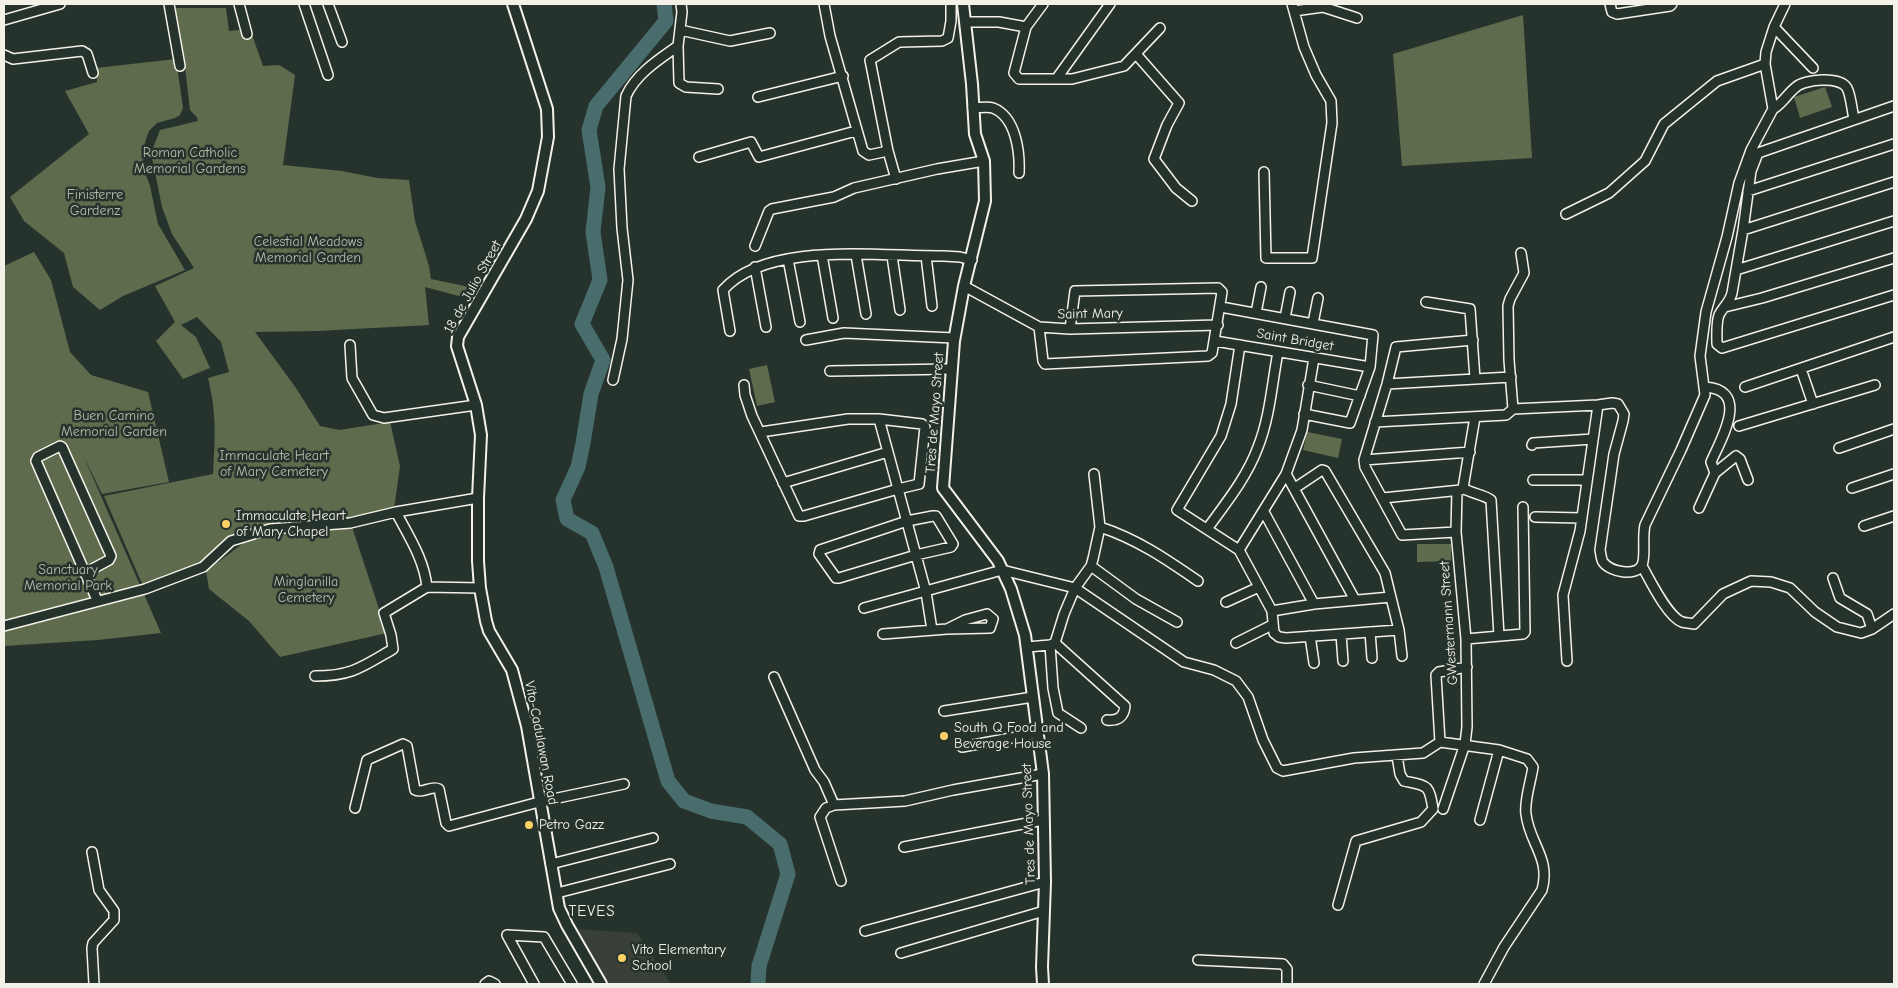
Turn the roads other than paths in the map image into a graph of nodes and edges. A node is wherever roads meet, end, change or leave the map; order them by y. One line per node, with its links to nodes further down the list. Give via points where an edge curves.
1 (60, 4): 19 (street)
2 (169, 4): 32 (street)
3 (239, 4): 26 (street)
4 (304, 4): 35 (street)
5 (328, 4): 27 (street)
6 (513, 4): 114 (street, 18 de Julio Street, via 547,109 548,137 538,191 526,219 458,337 457,346)
7 (681, 4): 24 (street)
8 (824, 4): 36 (street)
9 (951, 4): 46 (street, via 948,38 942,41 898,42 870,60)
10 (963, 4): 20 (street, Tres de Mayo Street)
11 (1043, 4): 21 (street)
12 (1110, 4): 37 (street)
13 (1610, 4): 16 (street, via 1615,14)
14 (1672, 4): 16 (street)
15 (1785, 4): 22 (street)
16 (1636, 7)
17 (1293, 8): 18 (street, via 1323,7); 49 (street, via 1304,47 1331,101 1332,123 1312,258 1266,258)
18 (1357, 18)
19 (4, 20)
20 (966, 22): 21 (street, via 999,22); 41 (street, Tres de Mayo Street)
21 (1026, 27): 37 (street, via 1014,73 1019,79)
22 (1774, 27): 31 (street); 33 (street)
23 (1160, 28): 29 (street)
24 (680, 30): 25 (street, via 730,41); 28 (street)
25 (770, 33)
26 (247, 34)
27 (342, 42)
28 (678, 46): 38 (street, via 679,83 686,87); 105 (street, via 645,72 626,96 619,169 628,280 622,339)
29 (1136, 54): 37 (street, via 1124,66 1072,79); 54 (street, via 1179,103 1154,159 1176,188)
30 (4, 55): 34 (street, via 13,59 82,51 87,54)
31 (1765, 64): 42 (street); 55 (street, via 1717,81 1664,124 1645,162 1609,193)
32 (180, 66)
33 (1813, 68)
34 (93, 73)
35 (328, 75)
36 (843, 76): 39 (street); 44 (street)
37 (1056, 78)
38 (718, 89)
39 (758, 97)
40 (1894, 106): 43 (street)
41 (974, 108): 48 (street, Tres de Mayo Street, via 975,134); 50 (street, via 991,107 1009,122 1017,140)
42 (1773, 109): 43 (street, via 1797,86 1812,80 1840,82 1847,88); 110 (street, via 1751,150 1739,183 1728,237 1706,312 1700,356)
43 (1854, 119): 53 (street, via 1758,152)
44 (856, 131): 46 (street, via 863,151 869,155); 47 (street, via 759,157 751,142)
45 (1894, 144): 53 (street)
46 (888, 152): 51 (street)
47 (699, 157)
48 (984, 161): 51 (street); 66 (street, Tres de Mayo Street, via 985,201)
49 (1264, 172)
50 (1019, 173)
51 (896, 179): 58 (street, via 854,188 834,198 772,209)
52 (1894, 182): 57 (street)
53 (1748, 191): 57 (street)
54 (1192, 201)
55 (1566, 214)
56 (1894, 221): 68 (street)
57 (1744, 230): 68 (street)
58 (755, 246)
59 (1521, 252): 103 (street, via 1524,273 1508,306)
60 (822, 255): 61 (street); 65 (street); 81 (street)
61 (856, 255): 62 (street); 80 (street)
62 (892, 256): 63 (street); 78 (street)
63 (926, 256): 66 (street); 75 (street)
64 (1894, 258): 77 (street)
65 (788, 259): 67 (street); 83 (street)
66 (972, 260): 70 (street, Tres de Mayo Street)
67 (755, 267): 86 (street); 89 (street, via 731,281 723,290)
68 (1736, 270): 77 (street, via 1730,300)
69 (1261, 287): 79 (street)
70 (968, 288): 87 (street, Saint Mary); 91 (street, Tres de Mayo Street)
71 (1290, 292): 82 (street)
72 (1894, 295): 77 (street, via 1722,348 1717,344 1716,333 1719,315)
73 (1318, 298): 84 (street)
74 (1426, 302): 93 (street, via 1469,308)
75 (932, 306)
76 (1220, 307): 79 (street); 85 (street); 88 (street, via 1222,292 1218,288 1075,292)
77 (1725, 307)
78 (900, 310)
79 (1256, 313): 82 (street)
80 (866, 314)
81 (833, 318)
82 (1285, 318): 84 (street)
83 (800, 322)
84 (1313, 323): 99 (street, via 1373,335)
85 (1218, 325): 88 (street, Saint Mary); 94 (street)
86 (766, 327)
87 (1039, 327): 88 (street, Saint Mary); 94 (street, via 1045,364 1208,356)
88 (1070, 329)
89 (730, 331)
90 (1894, 337): 101 (street)
91 (954, 338): 92 (street, via 844,333); 100 (street, Tres de Mayo Street)
92 (806, 340)
93 (1472, 340): 104 (street); 107 (street, via 1398,346)
94 (1215, 341): 96 (street, Saint Bridget)
95 (350, 345): 114 (street, via 352,378 373,415 384,418)
96 (1240, 345): 97 (street, Saint Bridget); 154 (street, via 1231,404 1221,436 1177,508)
97 (1278, 352): 98 (street, Saint Bridget); 154 (street, via 1258,446 1237,488)
98 (1314, 358): 99 (street, Saint Bridget); 108 (street)
99 (1370, 367): 112 (street)
100 (952, 369): 102 (street); 160 (street, Tres de Mayo Street, via 943,488)
101 (1801, 369): 111 (street); 113 (street)
102 (830, 371)
103 (1510, 377): 104 (street); 116 (street)
104 (1475, 379): 107 (street)
105 (613, 380)
106 (744, 384): 123 (street, via 752,416)
107 (1387, 384): 120 (street)
108 (1308, 385): 112 (street); 117 (street)
109 (1875, 385): 113 (street)
110 (1705, 387): 130 (street, via 1716,387 1730,403 1729,424 1712,462); 159 (street, via 1681,450 1645,525)
111 (1745, 387)
112 (1360, 396): 117 (street, via 1349,424)
113 (1813, 404): 121 (street)
114 (476, 405): 142 (street, 18 de Julio Street, via 481,435)
115 (1598, 405): 116 (street); 124 (street); 159 (street, via 1618,404 1624,414 1614,454 1601,556 1612,569 1630,572)
116 (1514, 409): 118 (street, via 1506,415)
117 (1304, 414): 132 (street)
118 (1475, 417): 120 (street); 128 (street, GWestermann Street)
119 (879, 418): 123 (street, via 848,419); 127 (street); 140 (street, via 925,427 919,484)
120 (1375, 422): 129 (street)
121 (1739, 426)
122 (1894, 429): 126 (street)
123 (761, 432): 137 (street)
124 (1592, 439): 125 (street); 135 (street)
125 (1532, 445)
126 (1839, 448)
127 (888, 452): 137 (street); 140 (street)
128 (1470, 452): 129 (street); 141 (street, GWestermann Street)
129 (1364, 460): 143 (street)
130 (1715, 473): 136 (street, via 1736,456); 145 (street)
131 (1094, 474): 153 (street)
132 (1286, 474): 138 (street); 147 (street)
133 (1894, 474): 139 (street)
134 (1533, 480): 135 (street)
135 (1587, 480): 150 (street)
136 (1748, 480)
137 (783, 483): 140 (street, via 800,517)
138 (1295, 488): 169 (street, via 1325,471 1385,573); 171 (street)
139 (1852, 488)
140 (898, 489): 151 (street)
141 (1460, 490): 143 (street); 155 (street, GWestermann Street); 189 (street, via 1491,500)
142 (478, 498): 146 (street); 166 (street, 18 de Julio Street)
143 (1383, 498): 155 (street, via 1402,535)
144 (1523, 507): 189 (street, via 1526,631)
145 (1699, 508)
146 (396, 512): 164 (street, via 420,556); 170 (street, via 350,523 270,528 230,541 203,567 145,588)
147 (1264, 512): 156 (street); 173 (street)
148 (1894, 516): 152 (street)
149 (1535, 518): 150 (street)
150 (1582, 518): 197 (street, via 1563,595)
151 (906, 522): 157 (street); 157 (street, via 936,516 953,544 952,547); 157 (street, via 820,550 819,554 837,578)
152 (1864, 526)
153 (1100, 527): 158 (street); 163 (street, via 1151,549)
154 (1207, 529): 156 (street)
155 (1456, 532): 190 (street, GWestermann Street)
156 (1239, 550): 165 (street)
157 (916, 555): 168 (street)
158 (1091, 566): 167 (street); 178 (street, via 1136,599)
159 (1642, 566): 181 (street, via 1666,607 1681,622 1694,624 1722,594 1751,581 1790,588 1815,612 1837,627 1861,632)
160 (1002, 570): 167 (street); 168 (street); 193 (street, Tres de Mayo Street, via 1011,589)
161 (85, 572): 161 (street, via 36,461 60,446 111,556); 170 (street)
162 (1833, 578): 181 (street, via 1840,598 1867,614)
163 (1198, 581)
164 (427, 587): 166 (street); 200 (street, via 384,613 393,649 356,671)
165 (1259, 587): 172 (street); 175 (street)
166 (480, 588): 177 (street, 18 de Julio Street)
167 (1076, 588): 192 (street); 211 (street, via 1184,662 1214,670 1236,681 1248,698 1277,768 1283,771 1354,758)
168 (926, 592): 174 (street); 183 (street)
169 (1391, 597): 171 (street); 184 (street)
170 (97, 600): 180 (street)
171 (1355, 600): 173 (street)
172 (1226, 602)
173 (1314, 604): 175 (street)
174 (864, 608)
175 (1272, 611): 179 (street)
176 (1894, 614): 181 (street)
177 (486, 621): 214 (street, Vito-Cadulawan Road, via 512,670)
178 (1176, 622)
179 (1272, 625): 188 (street, via 1274,633 1279,636); 191 (street)
180 (4, 626)
181 (1872, 628)
182 (947, 629): 183 (street)
183 (932, 630): 186 (street)
184 (1399, 630): 185 (street); 194 (street)
185 (1370, 632): 187 (street); 195 (street)
186 (883, 634)
187 (1341, 634): 188 (street); 196 (street)
188 (1310, 636): 198 (street)
189 (1499, 636): 190 (street)
190 (1466, 639): 199 (street, GWestermann Street)
191 (1236, 643)
192 (1053, 644): 193 (street); 204 (street, via 1125,706 1120,718); 205 (street, via 1053,688 1058,714)
193 (1027, 647): 202 (street, Tres de Mayo Street)
194 (1402, 656)
195 (1372, 658)
196 (1343, 661)
197 (1567, 661)
198 (1314, 663)
199 (1467, 667): 207 (street, via 1436,674); 208 (street, GWestermann Street)
200 (314, 676)
201 (774, 677): 215 (street)
202 (1033, 697): 203 (street); 206 (street, Tres de Mayo Street)
203 (944, 711)
204 (1107, 720)
205 (1081, 728)
206 (1038, 733): 209 (street); 212 (street, Tres de Mayo Street)
207 (1440, 742): 208 (street); 211 (street, via 1423,753)
208 (1465, 744): 210 (street); 217 (street, GWestermann Street)
209 (962, 747)
210 (1499, 750): 219 (street); 241 (street, via 1523,757 1532,764 1525,813 1529,830 1542,856 1545,880)
211 (1397, 756): 228 (street, via 1404,781 1424,785 1430,792 1434,809 1421,822 1356,841)
212 (1043, 774): 215 (street, via 905,800); 218 (street, Tres de Mayo Street)
213 (624, 784): 214 (street)
214 (539, 802): 216 (street, via 449,826 439,789 416,790 407,746 403,744 368,760); 223 (street, Vito-Cadulawan Road)
215 (834, 805): 225 (street, via 826,808 820,817)
216 (355, 808)
217 (1443, 810)
218 (1043, 820): 221 (street); 226 (street, Tres de Mayo Street)
219 (1480, 820)
220 (653, 838): 223 (street)
221 (904, 847)
222 (92, 852): 233 (street, via 99,890 114,911 114,920 93,943)
223 (551, 864): 227 (street, Vito-Cadulawan Road)
224 (670, 864): 227 (street)
225 (840, 881)
226 (1045, 882): 229 (street, Tres de Mayo Street); 230 (street)
227 (557, 893): 238 (street, Vito-Cadulawan Road, via 559,908 567,925)
228 (1338, 905)
229 (1044, 911): 231 (street); 239 (street, Tres de Mayo Street)
230 (865, 931)
231 (901, 953)
232 (1198, 960): 240 (street, via 1283,964 1288,969)
233 (94, 984)
234 (484, 984): 235 (street)
235 (495, 984)
236 (534, 984): 237 (street, via 507,936 544,937)
237 (572, 984)
238 (601, 984)
239 (1043, 984)
240 (1287, 984)
241 (1484, 984)

